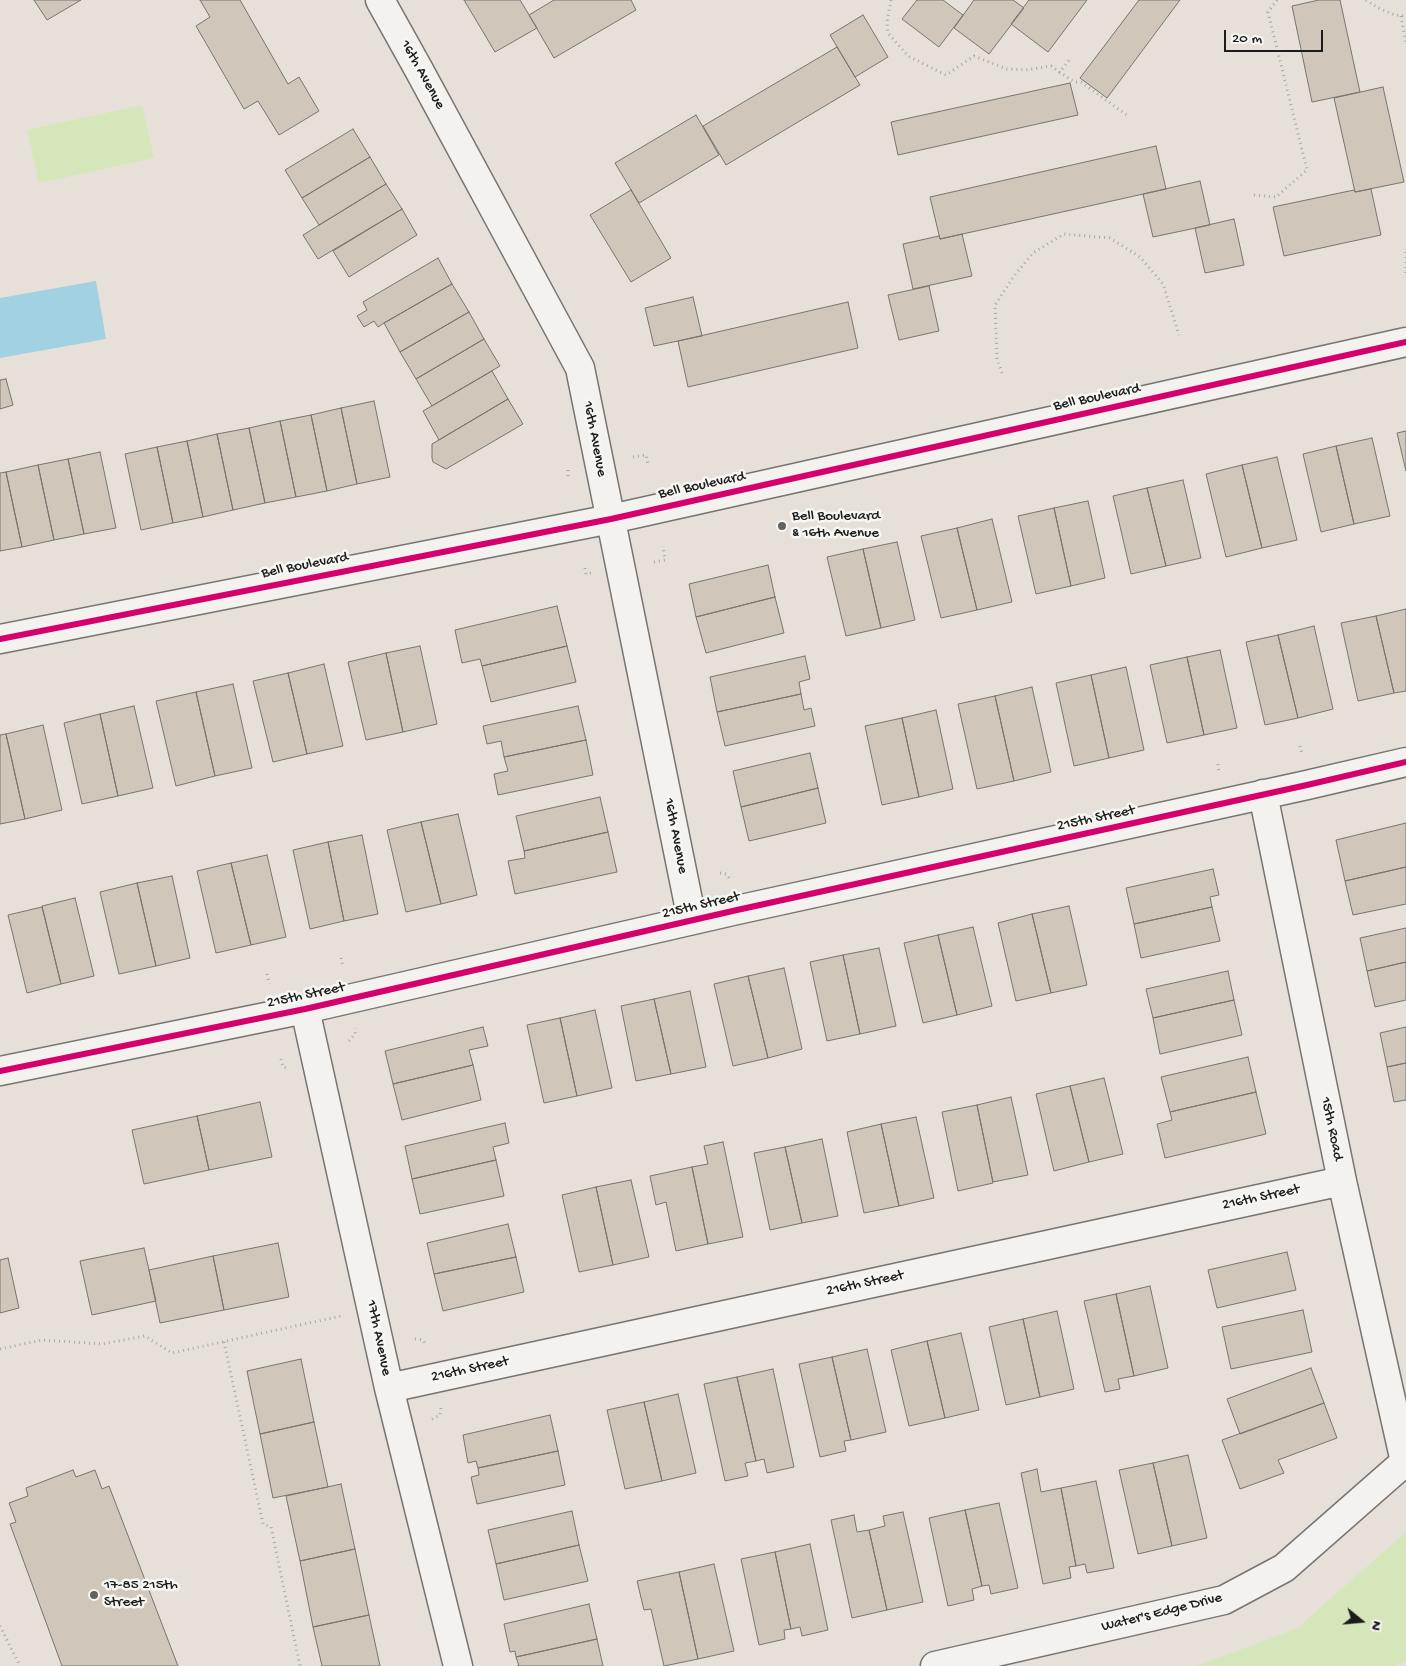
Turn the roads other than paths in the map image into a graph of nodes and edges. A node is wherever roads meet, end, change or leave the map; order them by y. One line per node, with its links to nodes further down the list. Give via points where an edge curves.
1 (380, 0): 3 (street, 16th Avenue, via 580,368)
2 (1406, 342): 3 (street, Bell Boulevard)
3 (611, 519): 4 (street, Bell Boulevard); 7 (street, 16th Avenue)
4 (0, 639)
5 (1406, 762): 6 (street, 215th Street)
6 (1263, 794): 7 (street, 215th Street); 10 (street, 15th Road)
7 (692, 920): 8 (street, 215th Street)
8 (305, 1009): 9 (street, 215th Street); 11 (street, 17th Avenue)
9 (0, 1071)
10 (1342, 1181): 11 (street, 216th Street); 12 (street, 15th Road)
11 (389, 1388): 13 (street, 17th Avenue)
12 (1405, 1462): 14 (street, Water's Edge Drive, via 1284,1568 1224,1600)
13 (458, 1666)
14 (935, 1666)

